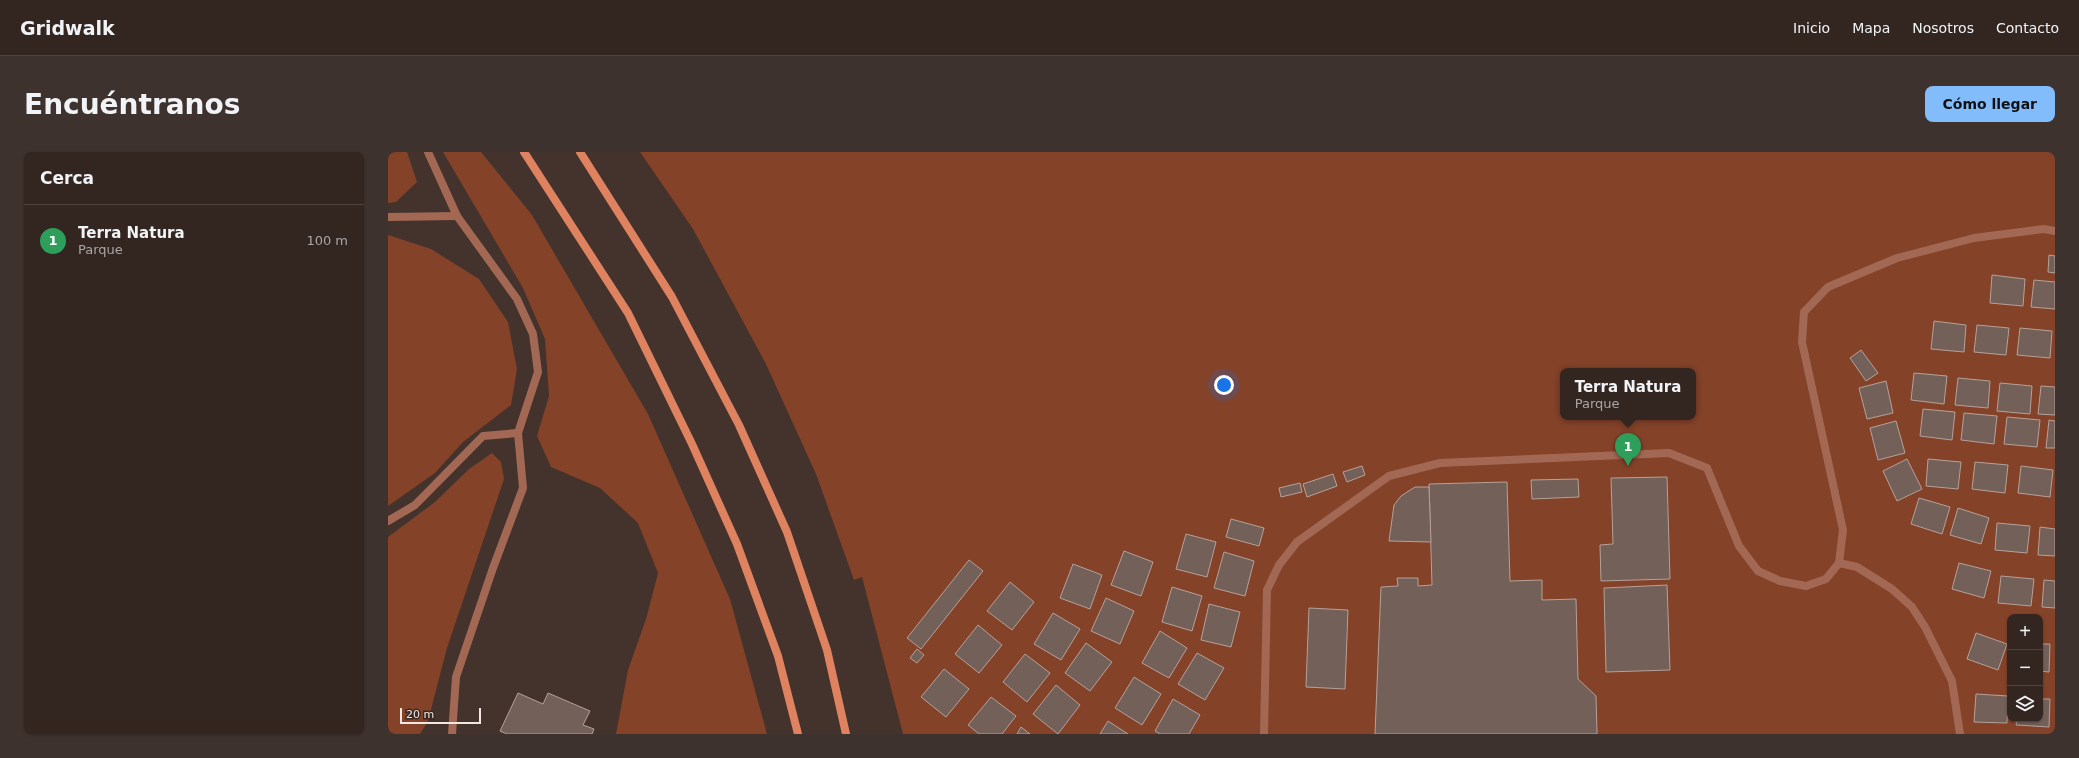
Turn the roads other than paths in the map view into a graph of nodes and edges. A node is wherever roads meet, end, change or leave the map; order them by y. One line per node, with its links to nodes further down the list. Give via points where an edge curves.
1 (428, 152): 4 (lane)
2 (524, 152): 11 (main road, via 628,313 692,444 737,544 778,656)
3 (580, 152): 12 (main road, via 672,297 739,425 787,532 827,650)
4 (457, 216): 5 (lane); 7 (lane, via 517,299 533,334 538,372)
5 (388, 217)
6 (2055, 232): 9 (lane, via 2044,229 1974,238 1897,258 1828,287 1804,312 1802,342 1843,530)
7 (518, 434): 8 (lane, via 483,436 415,505); 10 (lane, via 523,488 456,677)
8 (388, 521)
9 (1839, 563): 13 (lane, via 1826,579 1806,586 1780,581 1758,571 1739,546 1707,468 1669,453 1440,463 1389,476 1297,542 1279,565 1267,590); 14 (lane, via 1857,567 1892,589 1912,606 1952,681)
10 (452, 734)
11 (798, 734)
12 (846, 734)
13 (1264, 734)
14 (1960, 734)

